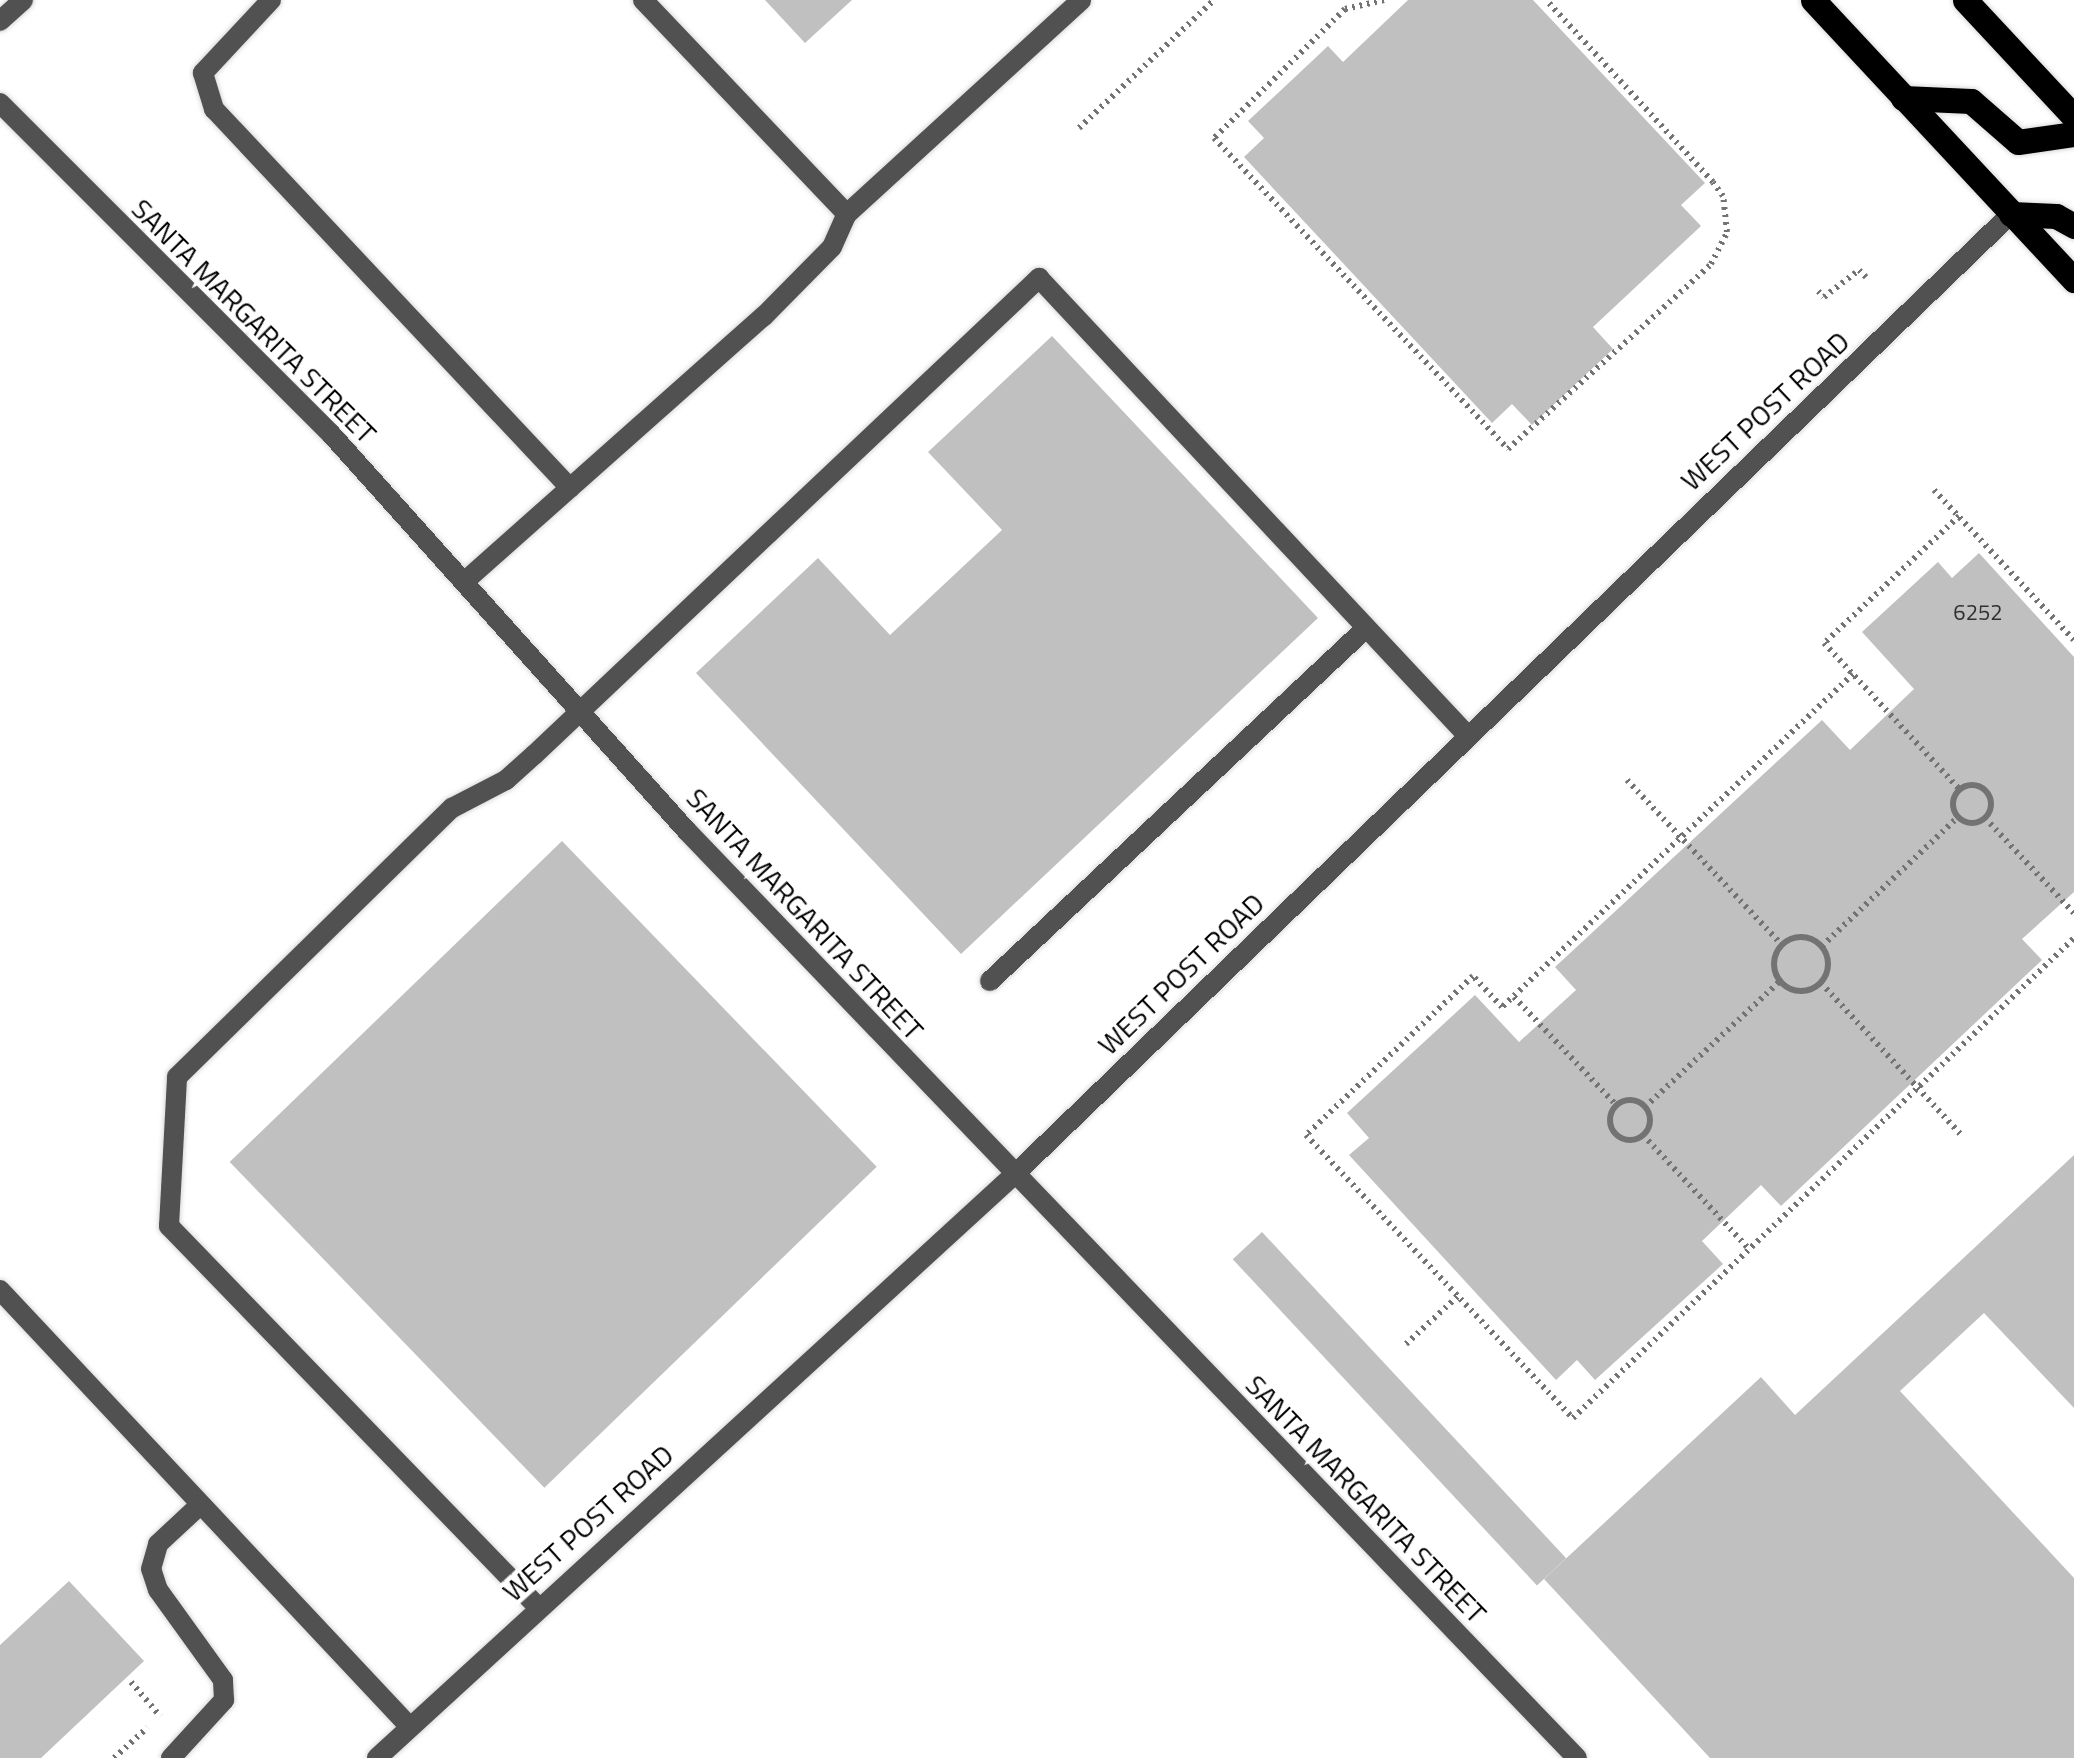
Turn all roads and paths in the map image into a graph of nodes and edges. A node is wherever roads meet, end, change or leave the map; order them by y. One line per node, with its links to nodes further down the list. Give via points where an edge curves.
1 (23, 0): 10 (street)
2 (271, 0): 22 (street, via 203,73 214,109)
3 (642, 0): 16 (street)
4 (1081, 0): 16 (street)
5 (1214, 0): 14 (path)
6 (1384, 0): 7 (path, via 1345,9 1214,138 1508,449 1711,264 1727,232 1724,196)
7 (1546, 0)
8 (1812, 0): 11 (main road)
9 (1965, 0): 13 (main road)
10 (0, 21)
11 (1902, 98): 15 (main road, via 1971,100 2018,142); 17 (main road)
12 (0, 103): 25 (street, SANTA MARGARITA STREET, via 331,434)
13 (2074, 118)
14 (1079, 128)
15 (2074, 134)
16 (847, 214): 22 (street, via 832,246 763,317)
17 (2011, 214): 18 (main road, via 2056,216); 20 (main road); 30 (street, WEST POST ROAD)
18 (2074, 226)
19 (1866, 277): 21 (path, via 1859,270 1824,297)
20 (2074, 280)
21 (1818, 291)
22 (570, 488): 25 (street)
23 (1934, 490): 24 (path)
24 (1958, 516): 27 (path); 28 (path, via 1824,643)
25 (464, 582): 29 (street, SANTA MARGARITA STREET)
26 (1365, 629): 29 (street, via 1040,278); 30 (street); 40 (street)
27 (2074, 640)
28 (1853, 674): 32 (path); 35 (path)
29 (580, 712): 49 (street, SANTA MARGARITA STREET); 55 (street, via 506,780 452,808 178,1077 169,1226)
30 (1467, 735): 49 (street, WEST POST ROAD)
31 (1626, 780): 35 (path)
32 (1959, 789): 33 (path, via 1953,798); 34 (path, via 1978,785 1986,791 1991,810)
33 (1957, 818): 34 (path, via 1976,824); 39 (path)
34 (1985, 818): 36 (path)
35 (1682, 837): 38 (path); 43 (path)
36 (2074, 913)
37 (2074, 938): 44 (path)
38 (1782, 945): 39 (path, via 1798,936); 41 (path, via 1773,968)
39 (1822, 946): 42 (path, via 1828,972)
40 (990, 981)
41 (1779, 982): 42 (path, via 1792,991); 46 (path)
42 (1821, 983): 44 (path)
43 (1514, 997): 45 (path); 52 (path, via 1502,1007 1473,976 1306,1134)
44 (1918, 1088): 48 (path); 50 (path)
45 (1616, 1105): 46 (path); 47 (path, via 1610,1124 1615,1134 1624,1140)
46 (1645, 1107): 47 (path, via 1649,1126)
47 (1643, 1134): 50 (path)
48 (1962, 1136)
49 (1014, 1174): 55 (street, WEST POST ROAD); 61 (street, SANTA MARGARITA STREET)
50 (1749, 1249): 52 (path, via 1573,1418)
51 (0, 1290): 54 (street)
52 (1458, 1296): 53 (path)
53 (1406, 1344)
54 (200, 1505): 57 (street); 59 (street, via 158,1544 150,1569 223,1680 224,1700)
55 (537, 1606): 57 (street, WEST POST ROAD)
56 (131, 1682): 58 (path, via 162,1714)
57 (410, 1727): 60 (street, WEST POST ROAD)
58 (114, 1758)
59 (172, 1758)
60 (377, 1758)
61 (1577, 1758)

